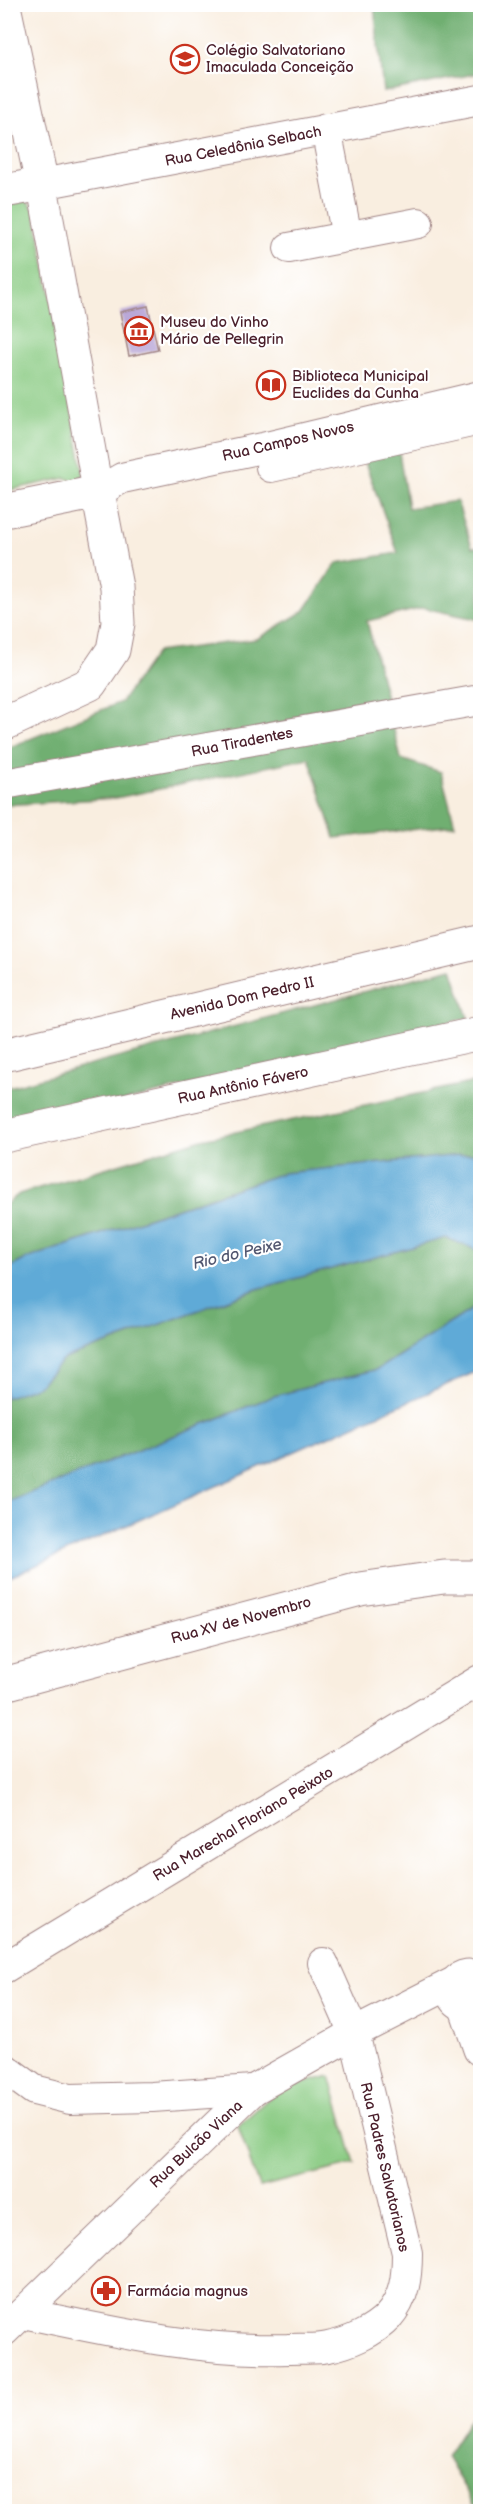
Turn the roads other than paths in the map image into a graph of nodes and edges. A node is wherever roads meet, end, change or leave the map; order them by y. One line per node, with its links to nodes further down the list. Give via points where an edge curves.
1 (4, 6): 4 (main road)
2 (480, 100): 3 (street, Rua Celedônia Selbach)
3 (326, 129): 4 (street, Rua Celedônia Selbach); 7 (street)
4 (42, 184): 5 (main road, Rua Celedônia Selbach); 11 (street)
5 (4, 191)
6 (418, 223): 7 (street)
7 (347, 237): 8 (street)
8 (289, 248)
9 (480, 396): 11 (street, Rua Campos Novos, via 122,478)
10 (480, 420): 11 (street, Rua Campos Novos, via 126,497)
11 (98, 492): 12 (main road, Rua Campos Novos); 14 (main road, via 116,587 118,623 113,651 90,684)
12 (4, 511)
13 (480, 700): 15 (street, Rua Tiradentes)
14 (4, 724)
15 (4, 784)
16 (480, 942): 18 (main road, Avenida Dom Pedro II)
17 (480, 1033): 19 (main road, Rua Antônio Fávero)
18 (4, 1055)
19 (4, 1136)
20 (480, 1577): 22 (main road, Rua XV de Novembro, via 444,1577 360,1589)
21 (480, 1680): 24 (street, Rua Marechal Floriano Peixoto)
22 (4, 1684)
23 (323, 1963): 26 (street, Rua Padres Salvatorianos)
24 (4, 1968)
25 (472, 1990): 26 (street, Rua Bulcão Viana, via 419,2000); 27 (main road)
26 (354, 2033): 29 (street, Rua Bulcão Viana); 30 (street, Rua Padres Salvatorianos, via 406,2253 407,2277 401,2297 388,2317 364,2335 328,2347 245,2350)
27 (479, 2044)
28 (4, 2068): 29 (street, via 34,2090 70,2099)
29 (253, 2090): 30 (street, Rua Bulcão Viana)
30 (14, 2322)

